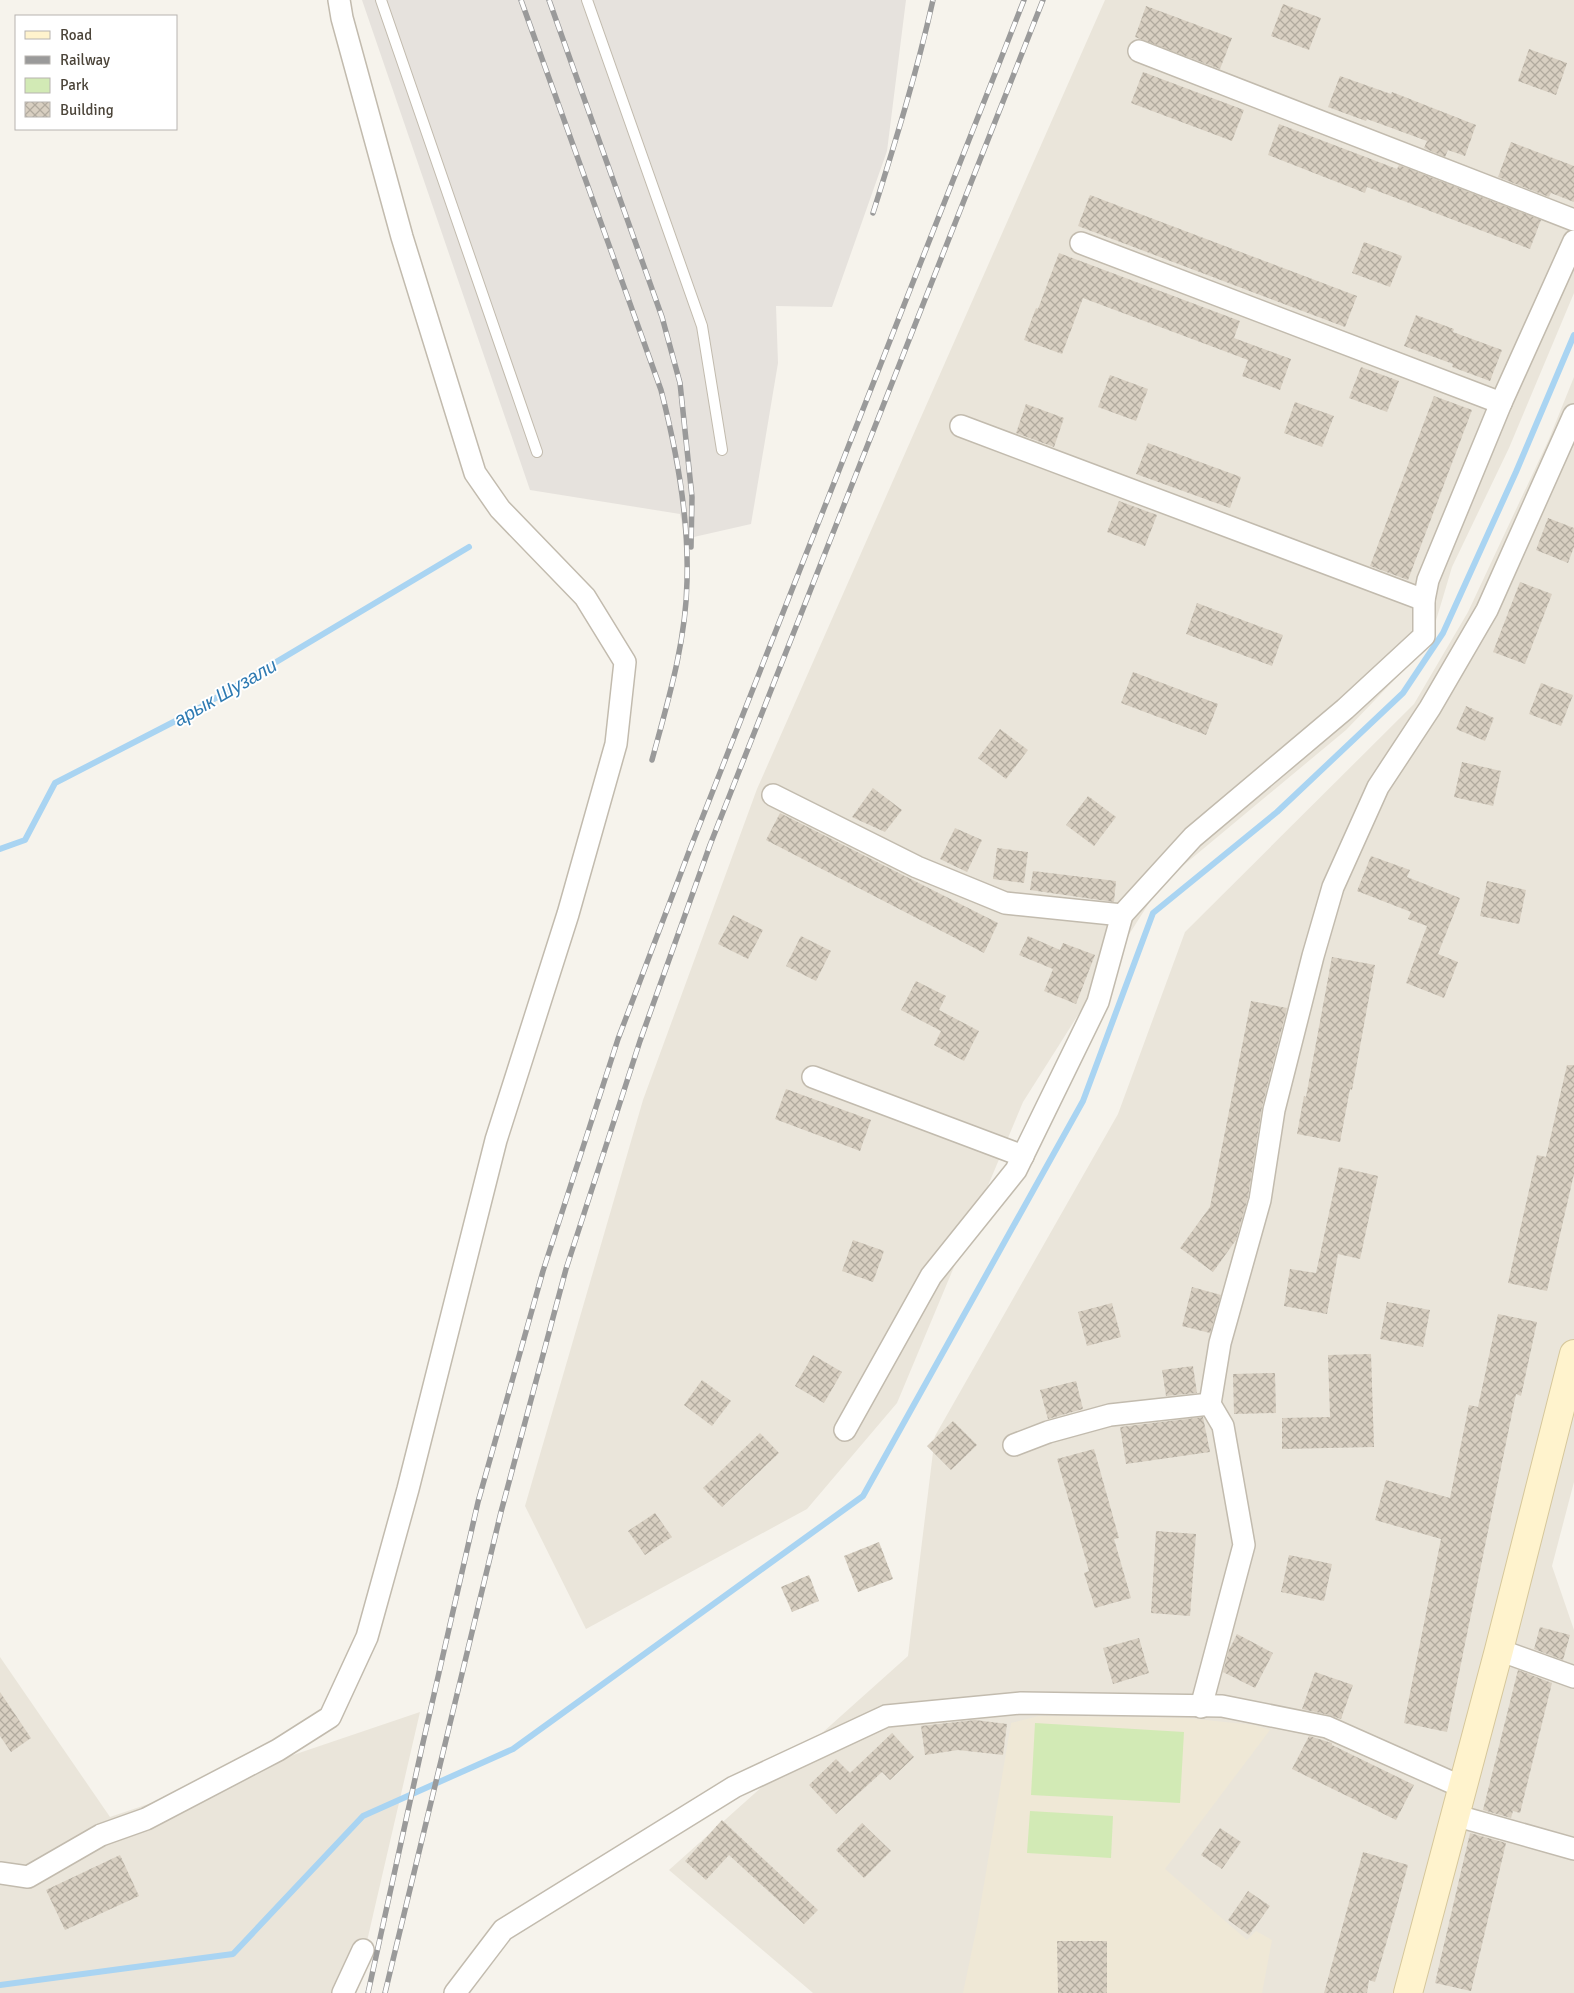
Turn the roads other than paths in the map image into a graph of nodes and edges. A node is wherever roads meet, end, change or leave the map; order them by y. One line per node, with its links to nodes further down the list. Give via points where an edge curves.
1 (339, 0): 28 (street, via 402,237 475,473 500,509 585,597 625,662 616,744 568,914 496,1140 405,1498 366,1637 330,1717 278,1750 146,1819 102,1835 28,1877)
2 (381, 0): 12 (lane)
3 (587, 0): 11 (lane, via 702,326)
4 (1139, 51): 5 (street)
5 (1574, 220)
6 (1574, 241): 8 (street)
7 (1081, 244): 8 (street)
8 (1500, 403): 13 (street, via 1428,580)
9 (1574, 415): 19 (street, via 1487,610 1430,708 1378,786 1333,887 1274,1110 1260,1200 1220,1343)
10 (961, 426): 13 (street)
11 (722, 450)
12 (538, 452)
13 (1424, 600): 15 (street, via 1424,636 1345,709 1193,837)
14 (773, 795): 15 (street, via 917,867 1005,903)
15 (1122, 915): 17 (street, via 1098,1002)
16 (812, 1077): 17 (street)
17 (1023, 1156): 20 (street, via 1016,1170 931,1276)
18 (1574, 1354): 22 (main road)
19 (1210, 1404): 21 (street, via 1110,1416 1048,1432); 24 (street, via 1223,1426 1244,1545)
20 (845, 1430)
21 (1014, 1445)
22 (1499, 1650): 23 (street); 25 (main road)
23 (1574, 1677)
24 (1201, 1707): 25 (street, via 1222,1706 1327,1727); 31 (street, via 1021,1703 886,1716 734,1787 503,1930)
25 (1462, 1787): 26 (main road)
26 (1454, 1815): 27 (street); 32 (main road)
27 (1574, 1849)
28 (0, 1873)
29 (363, 1950): 30 (street)
30 (343, 1993)
31 (455, 1993)
32 (1408, 1993)

